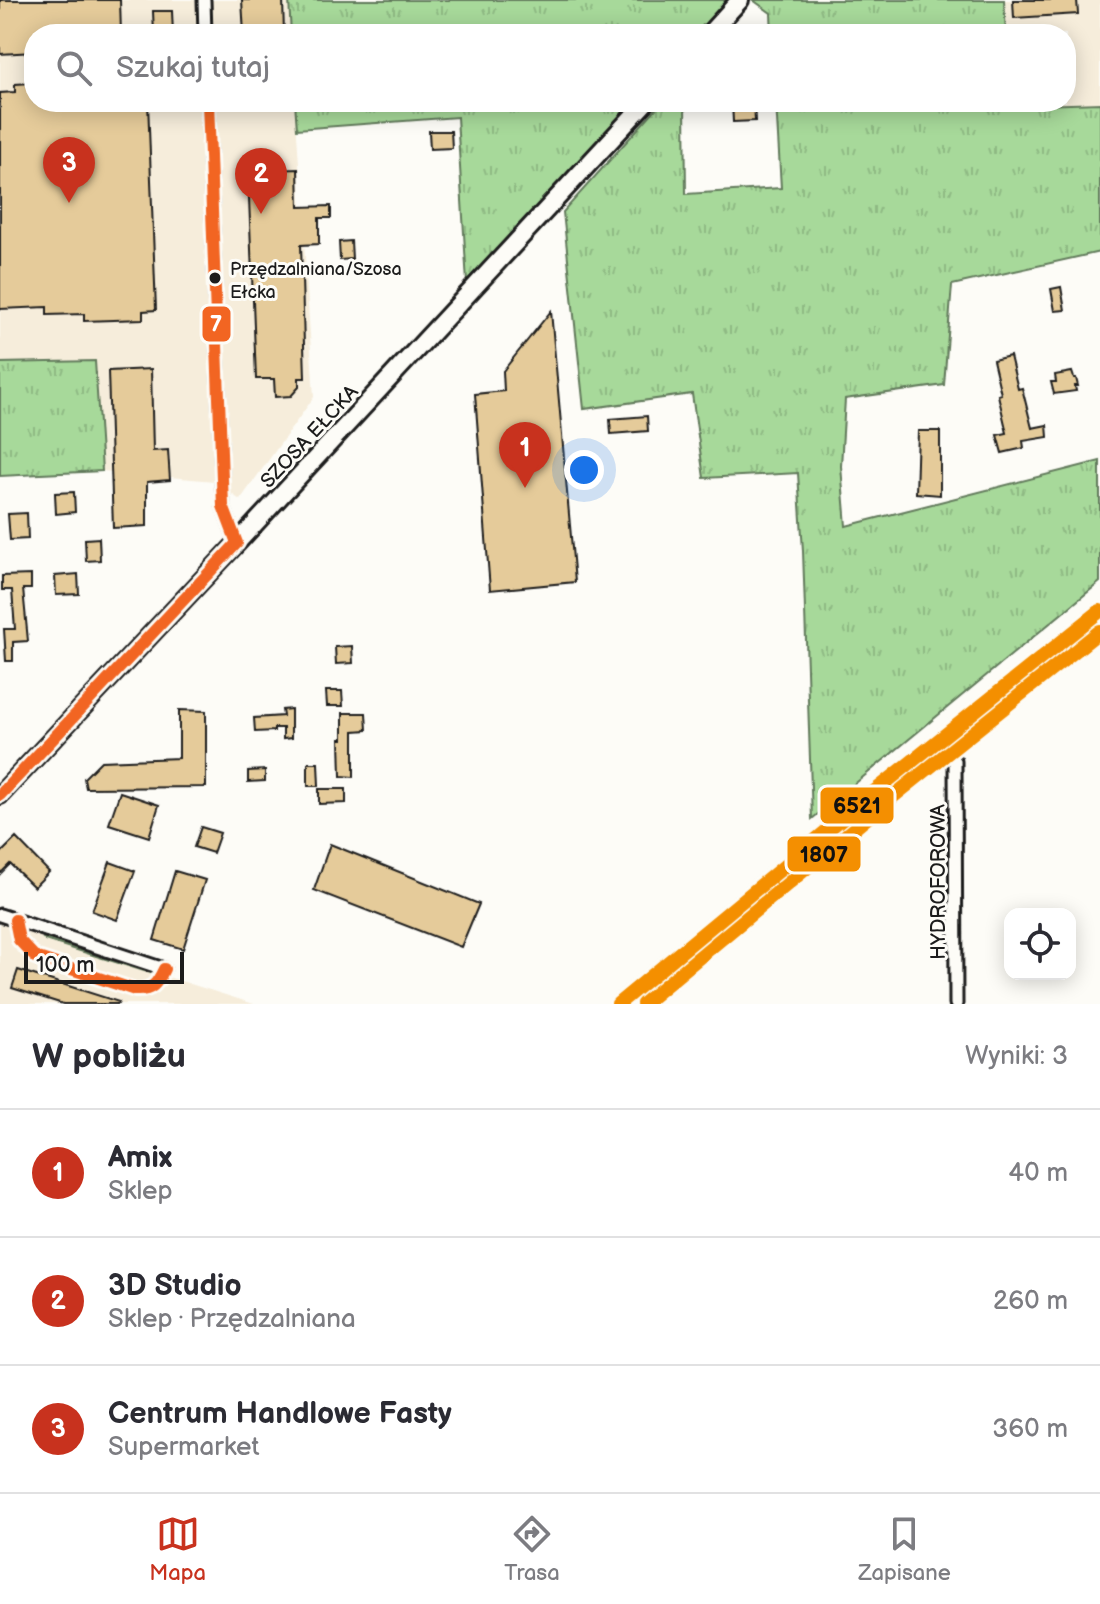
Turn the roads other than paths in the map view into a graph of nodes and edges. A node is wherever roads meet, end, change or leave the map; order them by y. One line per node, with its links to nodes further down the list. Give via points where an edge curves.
1 (204, 0): 3 (street)
2 (740, 0): 4 (main road)
3 (205, 24)
4 (718, 24)
5 (208, 112): 7 (street, via 223,506)
6 (637, 112): 7 (main road, SZOSA EŁCKA)
7 (237, 543): 9 (main road, SZOSA EŁCKA)
8 (955, 761): 12 (street, HYDROFOROWA)
9 (0, 795)
10 (0, 915): 11 (street)
11 (164, 969)
12 (956, 1004)

